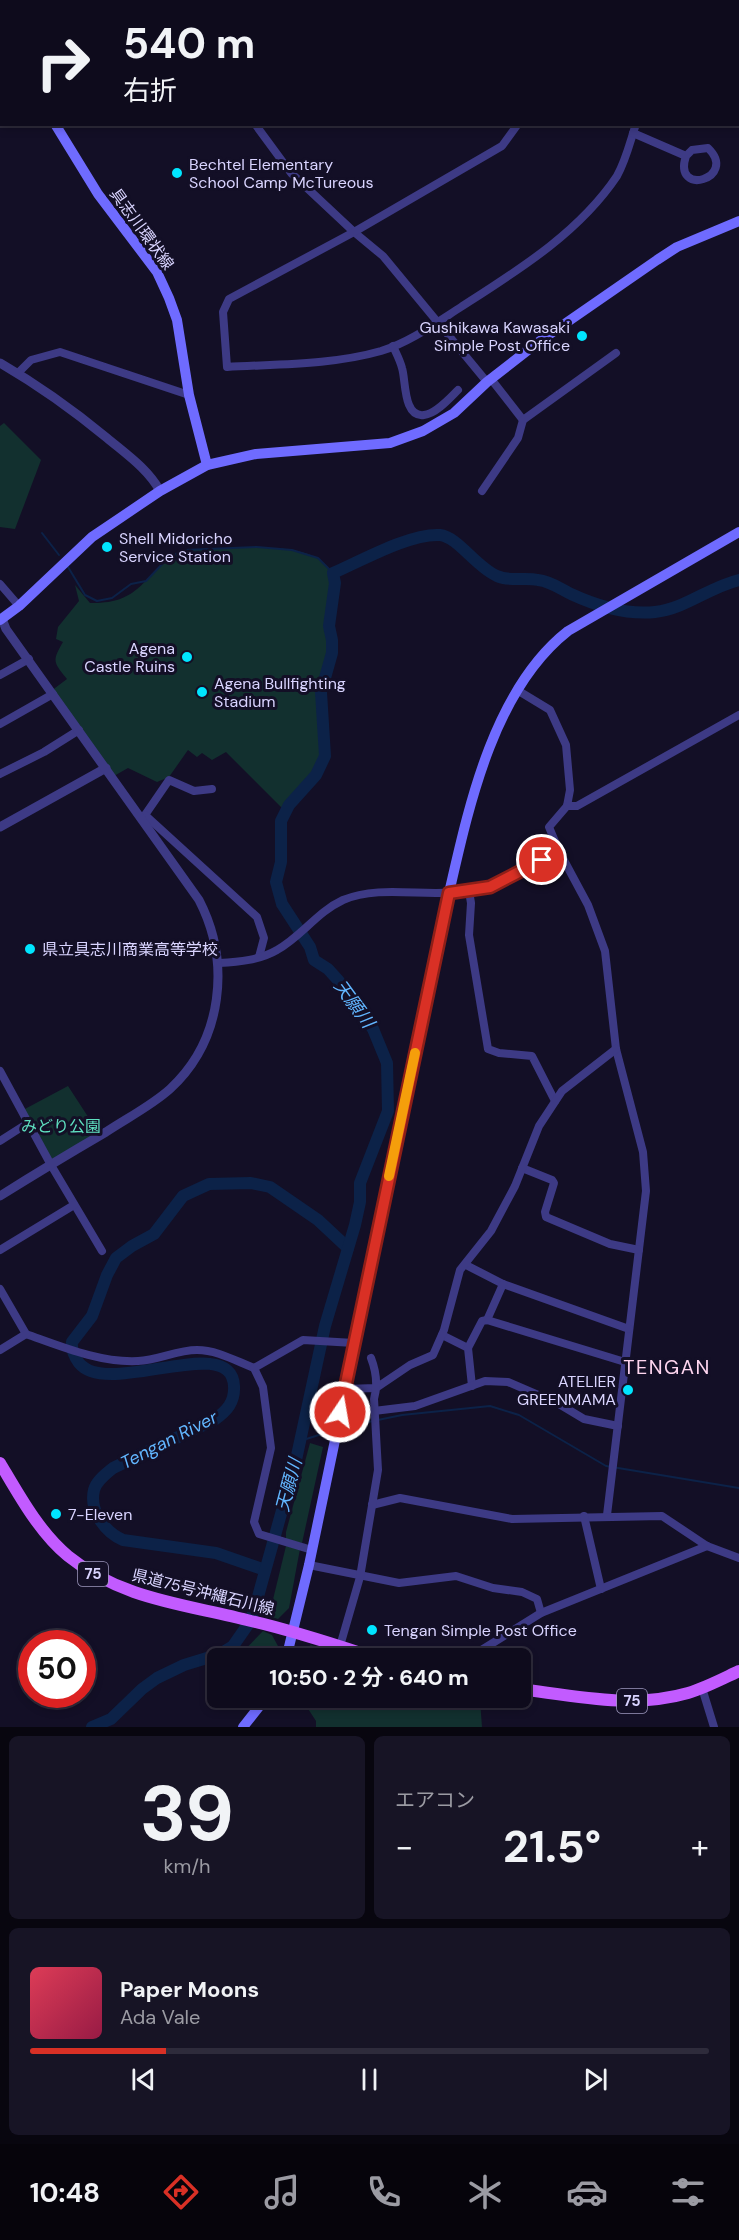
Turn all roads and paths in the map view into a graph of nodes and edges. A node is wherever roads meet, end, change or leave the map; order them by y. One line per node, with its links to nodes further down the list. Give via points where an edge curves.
1 (56, 126): 15 (main road, 具志川環状線, via 98,194 161,280 177,320)
2 (256, 126): 7 (street, via 291,173)
3 (517, 126): 7 (street, via 502,146)
4 (635, 129): 5 (street); 8 (street, via 616,176 572,228 510,275)
5 (686, 156): 5 (street, via 700,147 708,148 718,161 716,174 699,182 692,178 683,164)
6 (739, 221): 13 (main road, via 677,247 537,343)
7 (354, 232): 8 (street, via 383,256); 9 (street, via 229,299 224,312 227,367 361,356)
8 (437, 322): 9 (street); 13 (street)
9 (393, 346): 14 (street, via 403,370 410,409 416,414 433,411)
10 (616, 353): 16 (street)
11 (0, 363): 12 (street)
12 (18, 374): 15 (street, via 31,360 60,352); 18 (street, via 73,410 124,451)
13 (489, 381): 16 (street); 17 (main road, via 442,421 390,442 256,454)
14 (458, 390)
15 (189, 396): 17 (main road, 具志川環状線)
16 (523, 420): 19 (street, via 518,438)
17 (207, 465): 18 (main road)
18 (160, 491): 22 (main road, via 92,537)
19 (482, 491)
20 (739, 532): 26 (main road, via 568,631 545,651)
21 (0, 584): 22 (street)
22 (19, 606): 23 (main road)
23 (1, 620): 24 (street)
24 (29, 658): 25 (street); 27 (street)
25 (0, 675)
26 (517, 690): 34 (street, via 550,710 566,745 570,790); 39 (main road, via 470,808)
27 (53, 694): 29 (street); 30 (street)
28 (739, 715): 34 (street, via 577,806)
29 (0, 724)
30 (79, 730): 31 (street); 32 (street)
31 (106, 768): 35 (street); 36 (street)
32 (0, 774)
33 (212, 789): 35 (street, via 194,791 169,780)
34 (567, 806): 37 (street, via 549,827)
35 (143, 816): 40 (street, via 257,917 264,938); 41 (street, via 199,900 209,921)
36 (1, 825)
37 (559, 851): 38 (street, via 490,887); 42 (street, via 588,905 605,951)
38 (469, 891): 39 (street); 44 (street, via 469,935 488,1048 531,1056)
39 (449, 893): 40 (street, via 374,894 344,900 287,943); 61 (main road)
40 (259, 957): 41 (street)
41 (219, 963): 47 (street, via 211,1025 187,1071 156,1100)
42 (616, 1049): 44 (street, via 573,1080); 52 (street, via 644,1152 646,1191)
43 (0, 1071): 45 (street)
44 (555, 1101): 48 (street, via 539,1126)
45 (28, 1123): 46 (street); 47 (street)
46 (0, 1141)
47 (51, 1165): 49 (street); 50 (street)
48 (522, 1168): 52 (street, via 554,1183 546,1217 610,1244); 54 (street, via 491,1231)
49 (0, 1196)
50 (74, 1204): 51 (street); 53 (street)
51 (0, 1250)
52 (639, 1250): 58 (street)
53 (102, 1251)
54 (466, 1265): 55 (street); 60 (street, via 460,1270)
55 (502, 1284): 57 (street); 58 (street)
56 (0, 1289): 59 (street)
57 (487, 1320): 62 (street, via 482,1321); 65 (street)
58 (629, 1329): 65 (street)
59 (26, 1334): 63 (street); 66 (street, via 113,1359 138,1361 197,1350 220,1354)
60 (442, 1335): 62 (street); 68 (street, via 434,1355 410,1365)
61 (354, 1343): 66 (street, via 303,1340); 69 (main road)
62 (468, 1348): 67 (street)
63 (0, 1350)
64 (371, 1358): 68 (street)
65 (625, 1362): 71 (street)
66 (254, 1368): 77 (street, via 263,1387 271,1448 254,1522 260,1534)
67 (472, 1386): 70 (street, via 415,1406); 71 (street, via 485,1381 519,1385 584,1419)
68 (376, 1388): 69 (street); 70 (street)
69 (345, 1389): 77 (main road)
70 (374, 1411): 73 (street, via 378,1470)
71 (618, 1426): 74 (street)
72 (2, 1469): 83 (main road, 県道75号沖縄石川線 / 75, via 49,1536 95,1576 138,1595)
73 (372, 1505): 75 (street, via 400,1498 512,1519); 80 (street)
74 (607, 1515): 75 (street); 76 (street, via 662,1516)
75 (584, 1516): 81 (street)
76 (707, 1546): 78 (street); 81 (street)
77 (312, 1550): 79 (main road)
78 (739, 1558)
79 (309, 1565): 80 (street); 83 (main road)
80 (360, 1577): 82 (street, via 399,1583 456,1576 522,1592 537,1599); 84 (street)
81 (601, 1589): 82 (street)
82 (541, 1613): 87 (street)
83 (293, 1631): 84 (main road, 県道75号沖縄石川線 / 75); 85 (main road)
84 (340, 1646): 86 (main road, 県道75号沖縄石川線 / 75)
85 (289, 1648)
86 (346, 1648)
87 (485, 1648)
88 (739, 1671): 89 (main road, 75)
89 (702, 1689): 90 (main road, 75, via 632,1701); 93 (street)
90 (531, 1690)
91 (258, 1708): 92 (main road)
92 (243, 1727)
93 (714, 1727)

